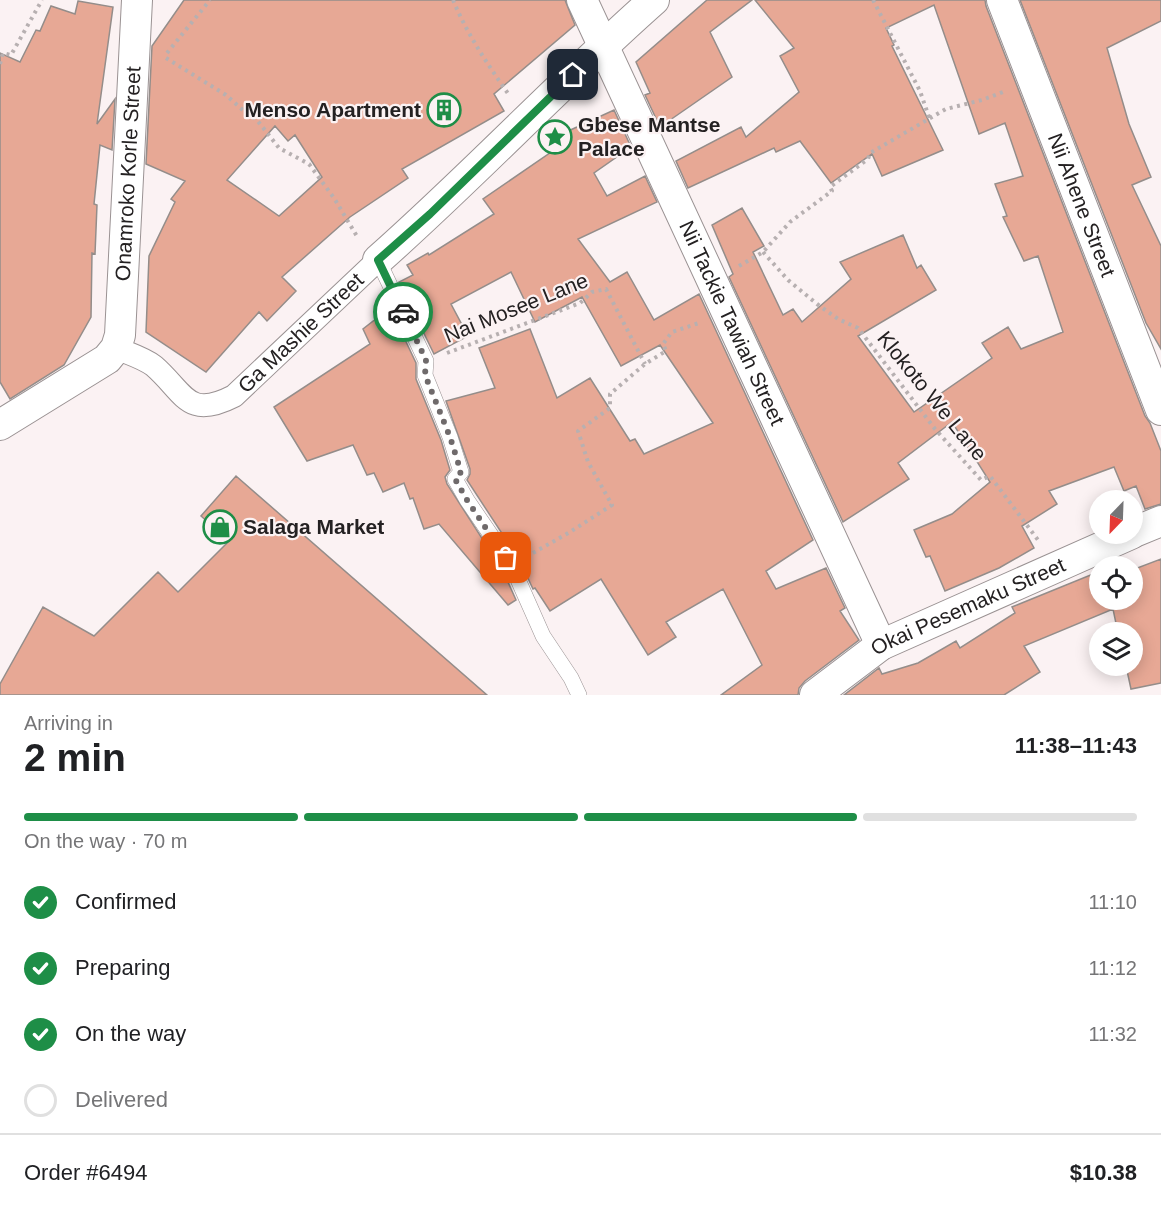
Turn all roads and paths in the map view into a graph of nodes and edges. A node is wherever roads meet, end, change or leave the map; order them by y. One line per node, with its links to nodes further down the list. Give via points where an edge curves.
1 (42, 0): 10 (path, via 11,55 3,53)
2 (137, 0): 18 (street, Onamroko Korle Street, via 120,335)
3 (210, 0): 15 (path, via 163,56 226,95 257,120 279,148 309,164 353,232)
4 (453, 0): 12 (path, via 489,67)
5 (582, 0): 9 (street, Nii Tackie Tawiah Street)
6 (654, 0): 9 (street, Ga Mashie Street)
7 (873, 0): 13 (path, via 920,91)
8 (1002, 0): 11 (street, Nii Ahene Street)
9 (603, 45): 12 (street, Ga Mashie Street); 16 (street, Nii Tackie Tawiah Street)
10 (0, 63)
11 (1034, 82): 13 (path, via 946,109); 21 (street, Nii Ahene Street)
12 (527, 119): 15 (street, Ga Mashie Street)
13 (930, 120): 14 (path, via 870,153 868,159 830,187 832,191 790,222)
14 (763, 252): 16 (path); 27 (path, Klokoto We Lane, via 817,304 858,328 935,429 981,480 990,476 1041,545)
15 (378, 260): 18 (street, Ga Mashie Street, via 234,396 217,405 197,406 152,364); 19 (lane)
16 (713, 282): 17 (street, Nii Tackie Tawiah Street)
17 (728, 314): 20 (path, via 672,332 663,344 666,351); 28 (street, Nii Tackie Tawiah Street)
18 (116, 348): 22 (street, via 107,359)
19 (426, 360): 20 (path, Nai Mosee Lane, via 560,311 580,303 592,292 606,289); 26 (lane, via 425,375 461,472 455,479)
20 (645, 364): 26 (path, via 610,394 610,408 578,431 588,462 612,505 534,554 528,546)
21 (1161, 410)
22 (0, 425)
23 (1161, 521): 24 (street, Okai Pesemaku Street)
24 (1143, 529)
25 (1109, 544): 27 (street, Okai Pesemaku Street)
26 (506, 558): 29 (lane, via 543,636)
27 (1066, 563): 28 (street, Okai Pesemaku Street)
28 (880, 645): 30 (street, Okai Pesemaku Street)
29 (579, 695)
30 (815, 695)

